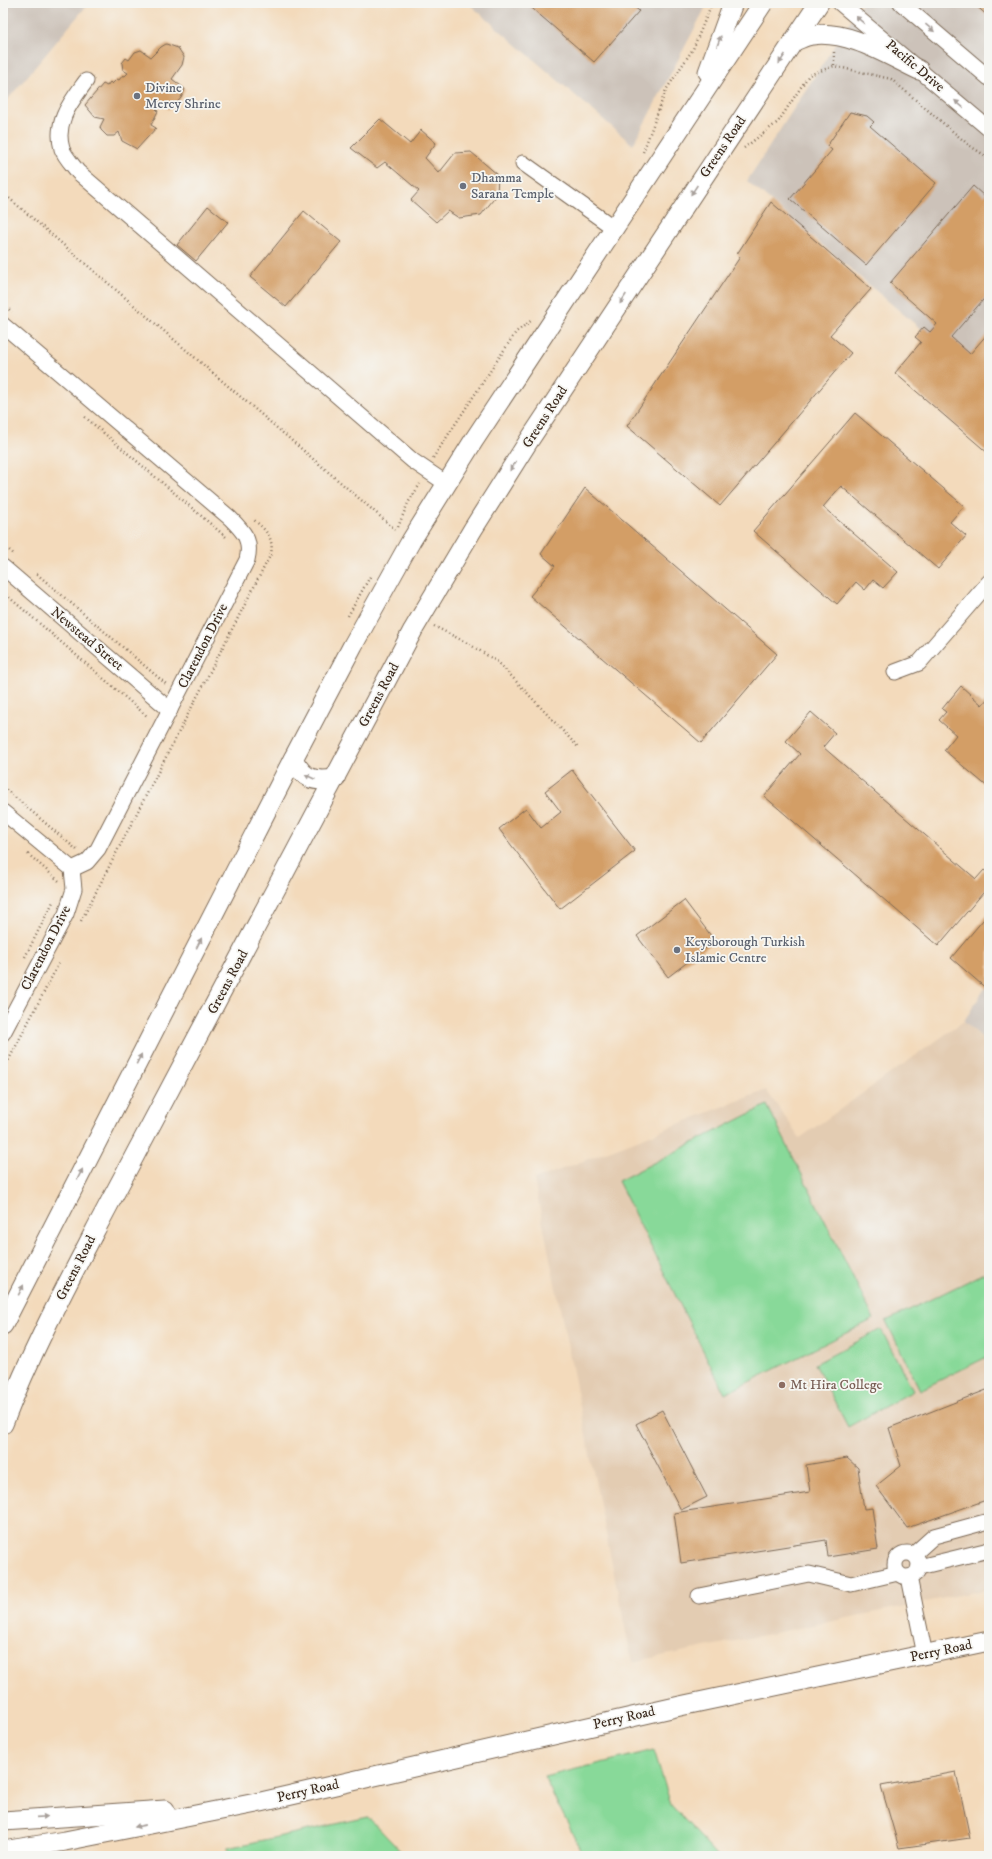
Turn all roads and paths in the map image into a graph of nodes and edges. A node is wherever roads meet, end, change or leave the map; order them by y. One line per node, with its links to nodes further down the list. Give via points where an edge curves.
1 (734, 3): 10 (main road, one-way to 1)
2 (763, 3): 10 (main road)
3 (819, 3): 6 (main road, Greens Road)
4 (840, 3): 7 (street, Pacific Drive, one-way to 4)
5 (901, 3): 8 (street, one-way to 8)
6 (794, 41): 7 (main road, via 822,34 845,38 867,45); 38 (main road, Greens Road, one-way to 38, via 473,529 413,630)
7 (919, 70): 11 (street, Pacific Drive, one-way to 7)
8 (989, 78)
9 (86, 81): 20 (street, via 68,106 59,128 62,150 78,172 413,461)
10 (696, 104): 16 (main road)
11 (989, 129)
12 (743, 149): 13 (path, via 778,122 808,75 834,66 890,79 970,146)
13 (989, 158)
14 (523, 163): 16 (street)
15 (3, 192): 22 (path)
16 (614, 228): 20 (main road)
17 (3, 304): 18 (path)
18 (15, 315)
19 (3, 325): 34 (street, Clarendon Drive, via 230,518 246,538 250,548 247,560)
20 (447, 484): 37 (main road, via 380,596)
21 (252, 518): 45 (path, via 270,537 271,554)
22 (396, 530)
23 (3, 545): 24 (path)
24 (21, 561)
25 (3, 567): 34 (street, Newstead Street)
26 (33, 571): 33 (path)
27 (989, 582): 32 (street, via 919,663)
28 (3, 592): 35 (path)
29 (438, 620): 30 (path)
30 (433, 626): 31 (path); 36 (path, via 498,662)
31 (430, 631)
32 (895, 672)
33 (166, 684)
34 (170, 710): 43 (street, Clarendon Drive, via 98,849 87,862)
35 (148, 717)
36 (578, 747)
37 (294, 759): 38 (main road, one-way to 37, via 320,780 307,777 300,772); 49 (main road, one-way to 37)
38 (335, 779): 50 (main road, Greens Road)
39 (3, 787): 41 (path)
40 (3, 812): 43 (street)
41 (79, 852)
42 (27, 853): 44 (path)
43 (72, 869): 47 (street, Clarendon Drive, via 74,889 66,914)
44 (62, 884)
45 (79, 924)
46 (61, 959): 48 (path)
47 (3, 1033)
48 (3, 1070)
49 (3, 1325)
50 (8, 1398): 51 (main road, Greens Road)
51 (3, 1424)
52 (989, 1521): 54 (street, via 934,1536)
53 (989, 1550): 54 (street)
54 (910, 1568): 55 (street, via 851,1584 810,1574); 57 (street)
55 (699, 1596)
56 (989, 1641): 57 (main road, Perry Road)
57 (925, 1655): 58 (main road, Perry Road, via 680,1706)
58 (261, 1802): 59 (main road, Perry Road, one-way to 58); 60 (main road, Perry Road, one-way to 60)
59 (3, 1821)
60 (3, 1851)

